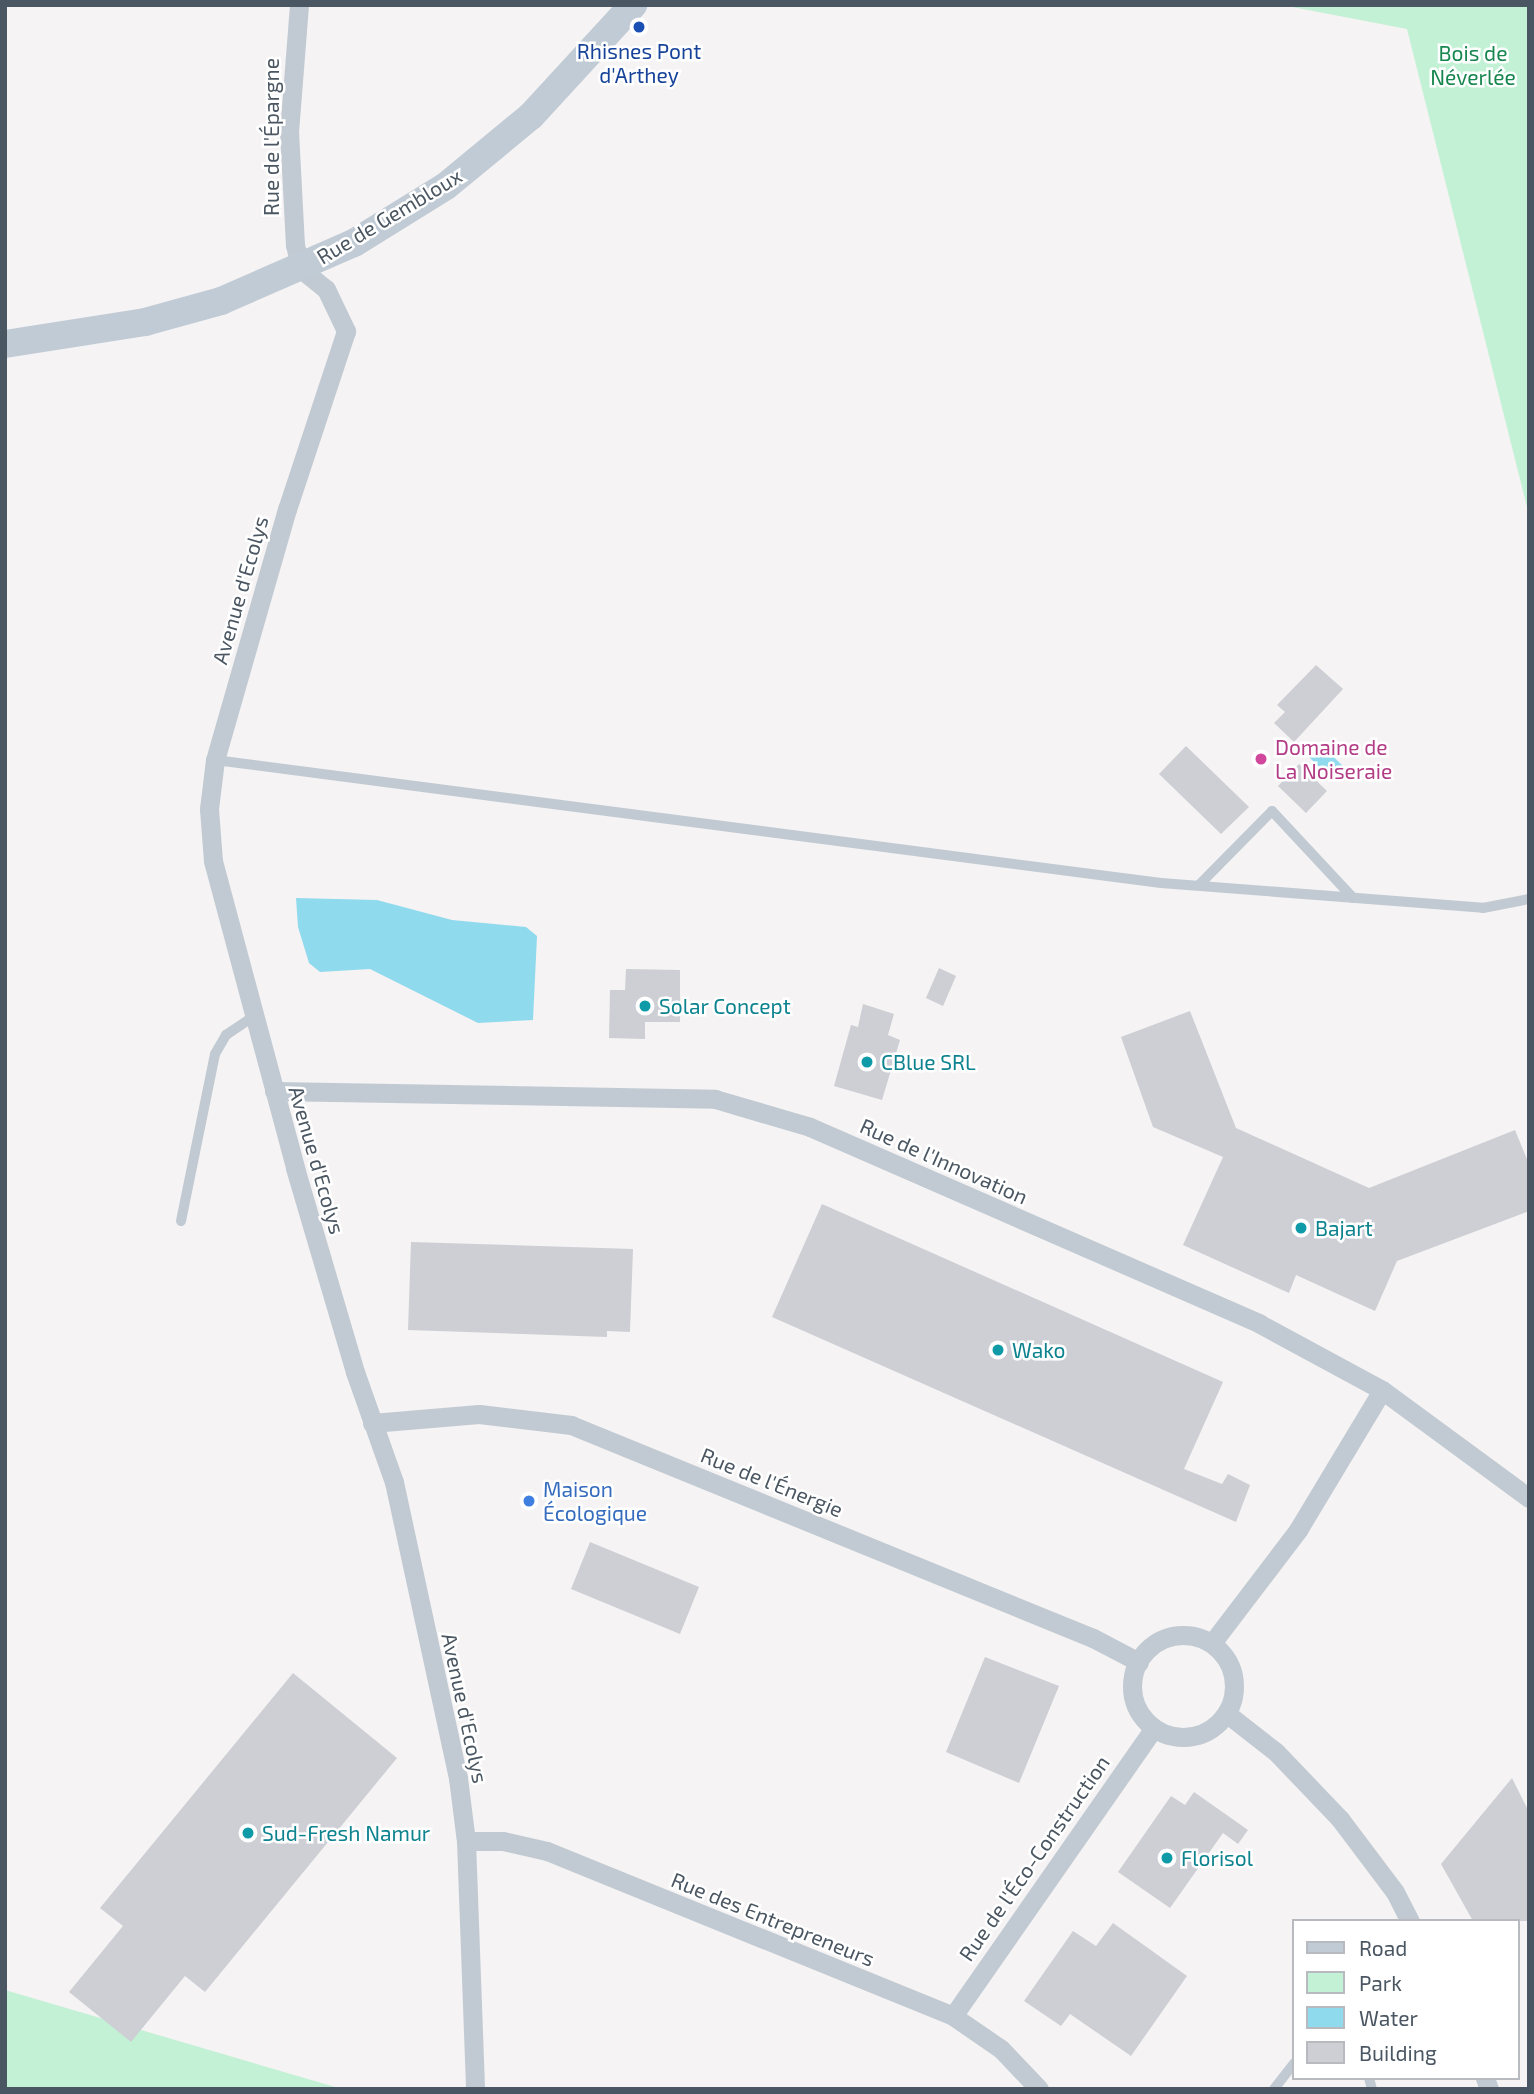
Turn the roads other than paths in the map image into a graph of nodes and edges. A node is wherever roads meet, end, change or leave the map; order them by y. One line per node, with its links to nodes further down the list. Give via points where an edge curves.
1 (299, 5): 3 (street, Rue de l'Épargne, via 289,131)
2 (634, 5): 3 (main road, Rue de Gembloux, via 531,116 446,186 354,243)
3 (301, 269): 4 (main road, Rue de Gembloux, via 221,301 145,323); 5 (street, Avenue d'Ecolys, via 327,289 346,331 287,509)
4 (5, 344)
5 (215, 760): 6 (lane); 9 (street, Avenue d'Ecolys, via 209,809 213,861)
6 (1199, 885): 7 (lane); 7 (lane, via 1272,811)
7 (1353, 898): 8 (lane, via 1483,908)
8 (1529, 898)
9 (254, 1016): 10 (street, Avenue d'Ecolys); 11 (lane, via 226,1035 215,1055)
10 (274, 1091): 12 (street, Rue de l'Innovation, via 715,1098 848,1143 1260,1324); 13 (street, Avenue d'Ecolys)
11 (181, 1221)
12 (1382, 1390): 14 (street, Rue de l'Innovation); 15 (street, via 1298,1530)
13 (372, 1423): 16 (street, Rue de l'Énergie, via 479,1414 571,1425 1093,1638); 19 (street, Avenue d'Ecolys, via 394,1482 461,1794)
14 (1529, 1498)
15 (1212, 1643): 16 (street, via 1193,1636 1173,1636 1154,1644); 17 (street, via 1227,1659 1234,1680)
16 (1139, 1662): 18 (street, via 1133,1697)
17 (1226, 1713): 18 (street, via 1196,1735 1179,1737); 20 (street, via 1276,1752 1340,1819 1395,1892)
18 (1154, 1728): 21 (street, Rue de l'Éco-Construction)
19 (466, 1841): 21 (street, Rue des Entrepreneurs, via 503,1841 547,1851); 23 (street, Avenue d'Ecolys)
20 (1409, 1919)
21 (953, 2015): 24 (street, Rue des Entrepreneurs, via 1001,2049)
22 (1292, 2066): 25 (lane)
23 (475, 2089)
24 (1039, 2089)
25 (1274, 2089)

